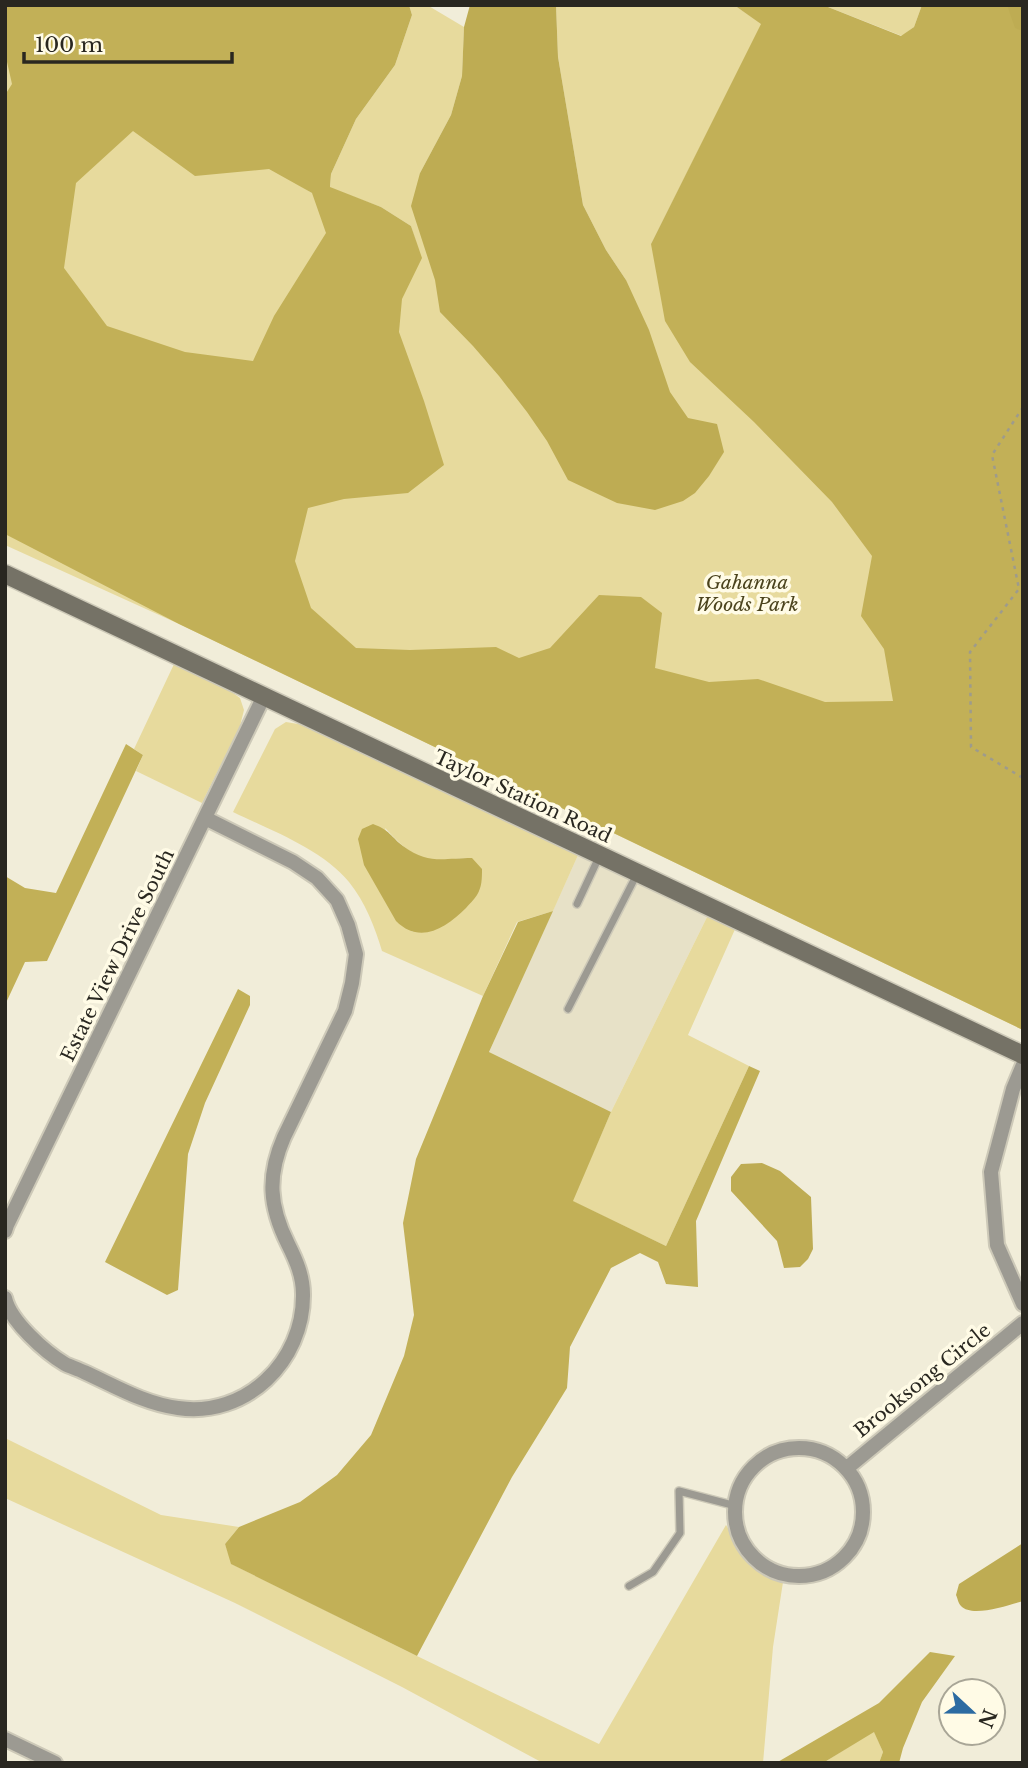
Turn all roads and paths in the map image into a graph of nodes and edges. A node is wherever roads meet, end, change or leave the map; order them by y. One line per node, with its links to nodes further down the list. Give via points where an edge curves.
1 (1023, 407): 4 (path, via 992,455 1019,589 970,652 971,747)
2 (5, 574): 3 (main road, Taylor Station Road)
3 (264, 696): 5 (street, Estate View Drive South); 6 (main road, Taylor Station Road)
4 (1023, 778)
5 (205, 818): 12 (street, Estate View Drive South); 13 (street, via 317,878 337,900 356,954 345,1011 274,1167 273,1206 299,1266 303,1294 291,1347 277,1371 232,1403 180,1409 152,1403 65,1364 22,1329)
6 (600, 856): 7 (main road, Taylor Station Road); 8 (lane)
7 (638, 874): 9 (lane); 10 (main road, Taylor Station Road)
8 (577, 904)
9 (568, 1009)
10 (1023, 1055)
11 (1023, 1065): 14 (street, via 991,1171 998,1245)
12 (5, 1231)
13 (5, 1298)
14 (1023, 1304)
15 (1023, 1323): 16 (street, Brooksong Circle)
16 (847, 1468): 17 (street, via 820,1451 803,1448 772,1454 747,1475); 17 (street, via 862,1496 861,1528 846,1556 820,1573 788,1575 760,1562 740,1537)
17 (736, 1506): 18 (lane, via 679,1491 680,1533 653,1572)
18 (629, 1586)
19 (5, 1739): 20 (street)
20 (55, 1763)

